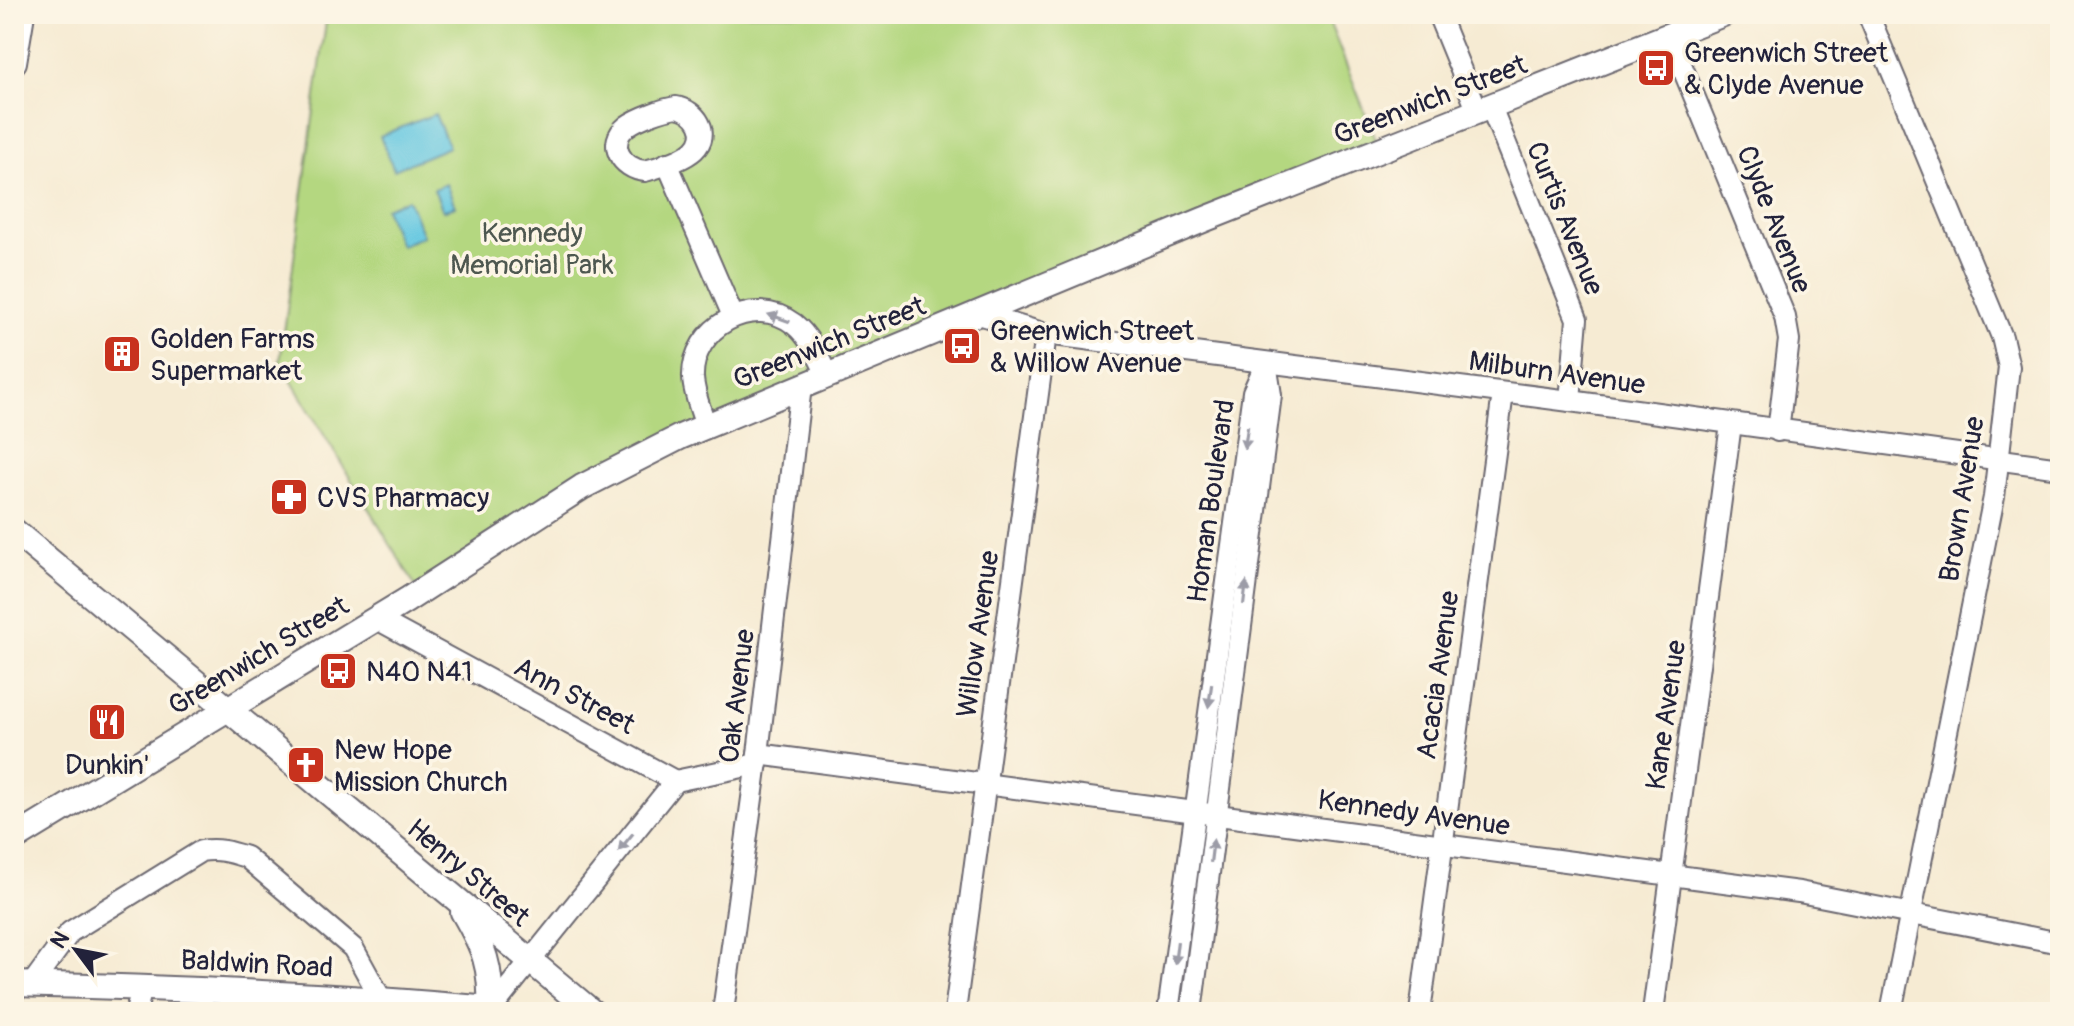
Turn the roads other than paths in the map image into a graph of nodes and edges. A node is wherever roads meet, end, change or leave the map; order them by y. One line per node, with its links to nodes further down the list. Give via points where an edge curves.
1 (22, 14): 6 (main road)
2 (1438, 14): 7 (street, Curtis Avenue)
3 (1723, 14): 5 (main road, Greenwich Street)
4 (1868, 14): 20 (street, Brown Avenue, via 2002,337 2009,367)
5 (1669, 35): 7 (main road, Greenwich Street); 19 (street, Clyde Avenue, via 1785,317 1789,340)
6 (14, 62)
7 (1485, 109): 9 (main road, Greenwich Street); 16 (street, Curtis Avenue, via 1577,319)
8 (667, 163): 10 (street)
9 (978, 314): 11 (street); 13 (main road, Greenwich Street)
10 (733, 316): 13 (street, one-way to 10, via 807,336 792,322 773,314); 18 (street, via 716,326 695,359 693,378)
11 (1046, 334): 12 (street, Milburn Avenue); 27 (street, Willow Avenue)
12 (1266, 363): 15 (street, Milburn Avenue); 28 (street, Homan Boulevard, one-way to 28, via 1253,392); 29 (street, Homan Boulevard, one-way to 12, via 1271,395)
13 (827, 375): 14 (main road, Greenwich Street)
14 (801, 386): 18 (main road, Greenwich Street); 25 (street, Oak Avenue)
15 (1503, 393): 16 (street, Milburn Avenue); 31 (street, Acacia Avenue)
16 (1570, 401): 17 (street, Milburn Avenue)
17 (1731, 424): 19 (street, Milburn Avenue); 32 (street, Kane Avenue)
18 (706, 426): 23 (main road, Greenwich Street, via 582,487)
19 (1778, 431): 20 (street, Milburn Avenue)
20 (1997, 459): 21 (street, Milburn Avenue); 34 (street, Brown Avenue, via 1994,497)
21 (2060, 468)
22 (14, 531): 24 (main road, Henry Street)
23 (375, 618): 24 (main road, Greenwich Street); 26 (street, Ann Street)
24 (226, 709): 30 (main road, Greenwich Street); 33 (main road, Henry Street)
25 (758, 759): 26 (street); 27 (street, Kennedy Avenue); 43 (street, Oak Avenue)
26 (675, 781): 36 (street, one-way to 36)
27 (985, 783): 28 (street, Kennedy Avenue); 44 (street, Willow Avenue)
28 (1194, 811): 29 (street, Kennedy Avenue); 45 (street, Homan Boulevard, one-way to 45)
29 (1216, 814): 31 (street, Kennedy Avenue); 46 (street, Homan Boulevard, one-way to 29)
30 (14, 839)
31 (1442, 844): 32 (street, Kennedy Avenue); 47 (street, Acacia Avenue)
32 (1671, 875): 34 (street, Kennedy Avenue); 48 (street, Kane Avenue)
33 (456, 900): 36 (main road, Henry Street); 40 (main road, via 489,967)
34 (1911, 913): 35 (street, Kennedy Avenue); 49 (street, Brown Avenue)
35 (2060, 943)
36 (529, 961): 40 (street); 42 (main road, Henry Street)
37 (23, 984): 38 (main road, Baldwin Road); 39 (street, via 70,932 201,851 214,849 246,857 353,948)
38 (142, 987): 39 (main road, Baldwin Road); 41 (street)
39 (381, 999): 40 (main road, Baldwin Road)
40 (492, 1011)
41 (136, 1012)
42 (592, 1012)
43 (723, 1012)
44 (955, 1012)
45 (1168, 1012)
46 (1191, 1012)
47 (1420, 1012)
48 (1653, 1012)
49 (1891, 1012)

